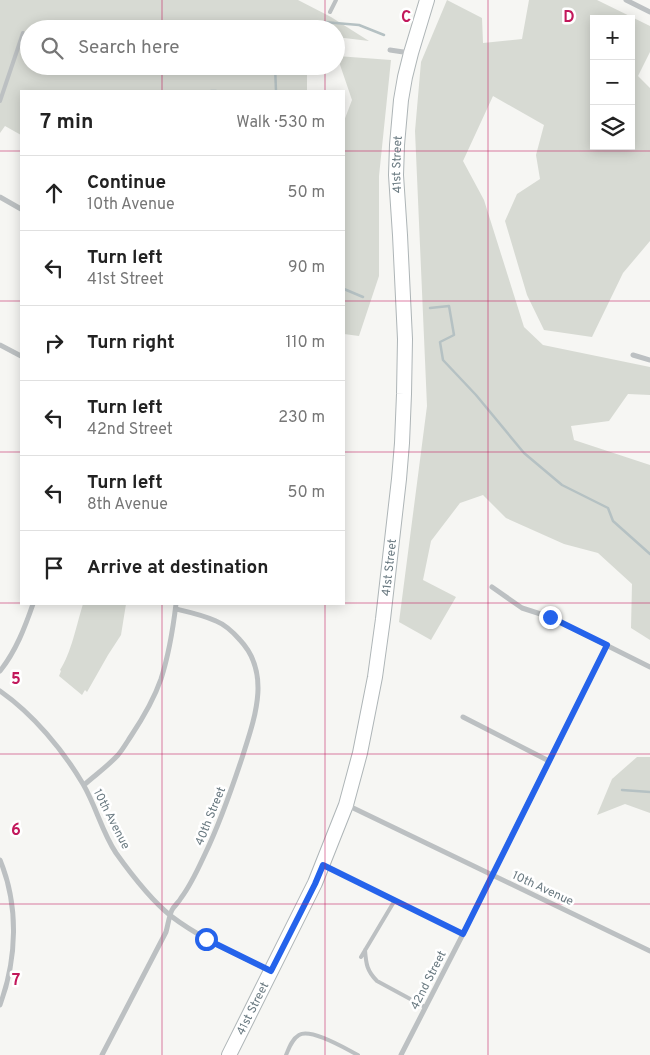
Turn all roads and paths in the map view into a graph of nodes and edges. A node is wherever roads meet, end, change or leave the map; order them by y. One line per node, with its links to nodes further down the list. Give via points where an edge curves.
1 (336, 0): 4 (lane)
2 (427, 0): 8 (street, 41st Street)
3 (626, 0): 5 (street)
4 (330, 12)
5 (650, 12)
6 (20, 42): 9 (lane)
7 (390, 50): 8 (street)
8 (411, 53): 26 (street, 41st Street, via 401,100 396,175 405,339 399,479 375,677)
9 (0, 101)
10 (0, 196): 11 (street)
11 (20, 208)
12 (0, 345): 13 (street)
13 (20, 355)
14 (634, 356): 15 (street)
15 (650, 360)
16 (492, 587): 19 (street, via 522,608 550,617)
17 (33, 605): 21 (street, via 18,643)
18 (176, 606): 25 (street, via 165,666 147,710 119,754); 31 (street, 40th Street, via 230,629 253,661 257,670 258,692 250,732 225,809 205,854)
19 (607, 645): 20 (street); 24 (street, 42nd Street)
20 (650, 667)
21 (0, 671)
22 (0, 691): 25 (street, 10th Avenue, via 34,721)
23 (463, 717): 24 (street)
24 (550, 760): 29 (street, 42nd Street)
25 (84, 785): 31 (street, 10th Avenue, via 115,851 134,877)
26 (346, 805): 28 (street, 41st Street); 29 (street, 10th Avenue)
27 (0, 860): 37 (street, via 11,897 13,932 12,962)
28 (323, 865): 30 (lane); 36 (street, 41st Street)
29 (492, 875): 32 (street, 42nd Street); 34 (street, 10th Avenue)
30 (394, 900): 32 (lane); 33 (lane)
31 (171, 915): 36 (street, 10th Avenue, via 206,939); 39 (street, 40th Street, via 166,932)
32 (463, 934): 38 (street, 42nd Street)
33 (366, 950): 35 (lane); 38 (lane, via 371,975)
34 (650, 951)
35 (361, 957)
36 (271, 971): 40 (street, 41st Street)
37 (0, 1005)
38 (425, 1007): 43 (street, 42nd Street)
39 (102, 1055)
40 (228, 1055)
41 (286, 1055): 42 (lane, via 293,1041 304,1033 318,1036)
42 (358, 1055)
43 (401, 1055)

